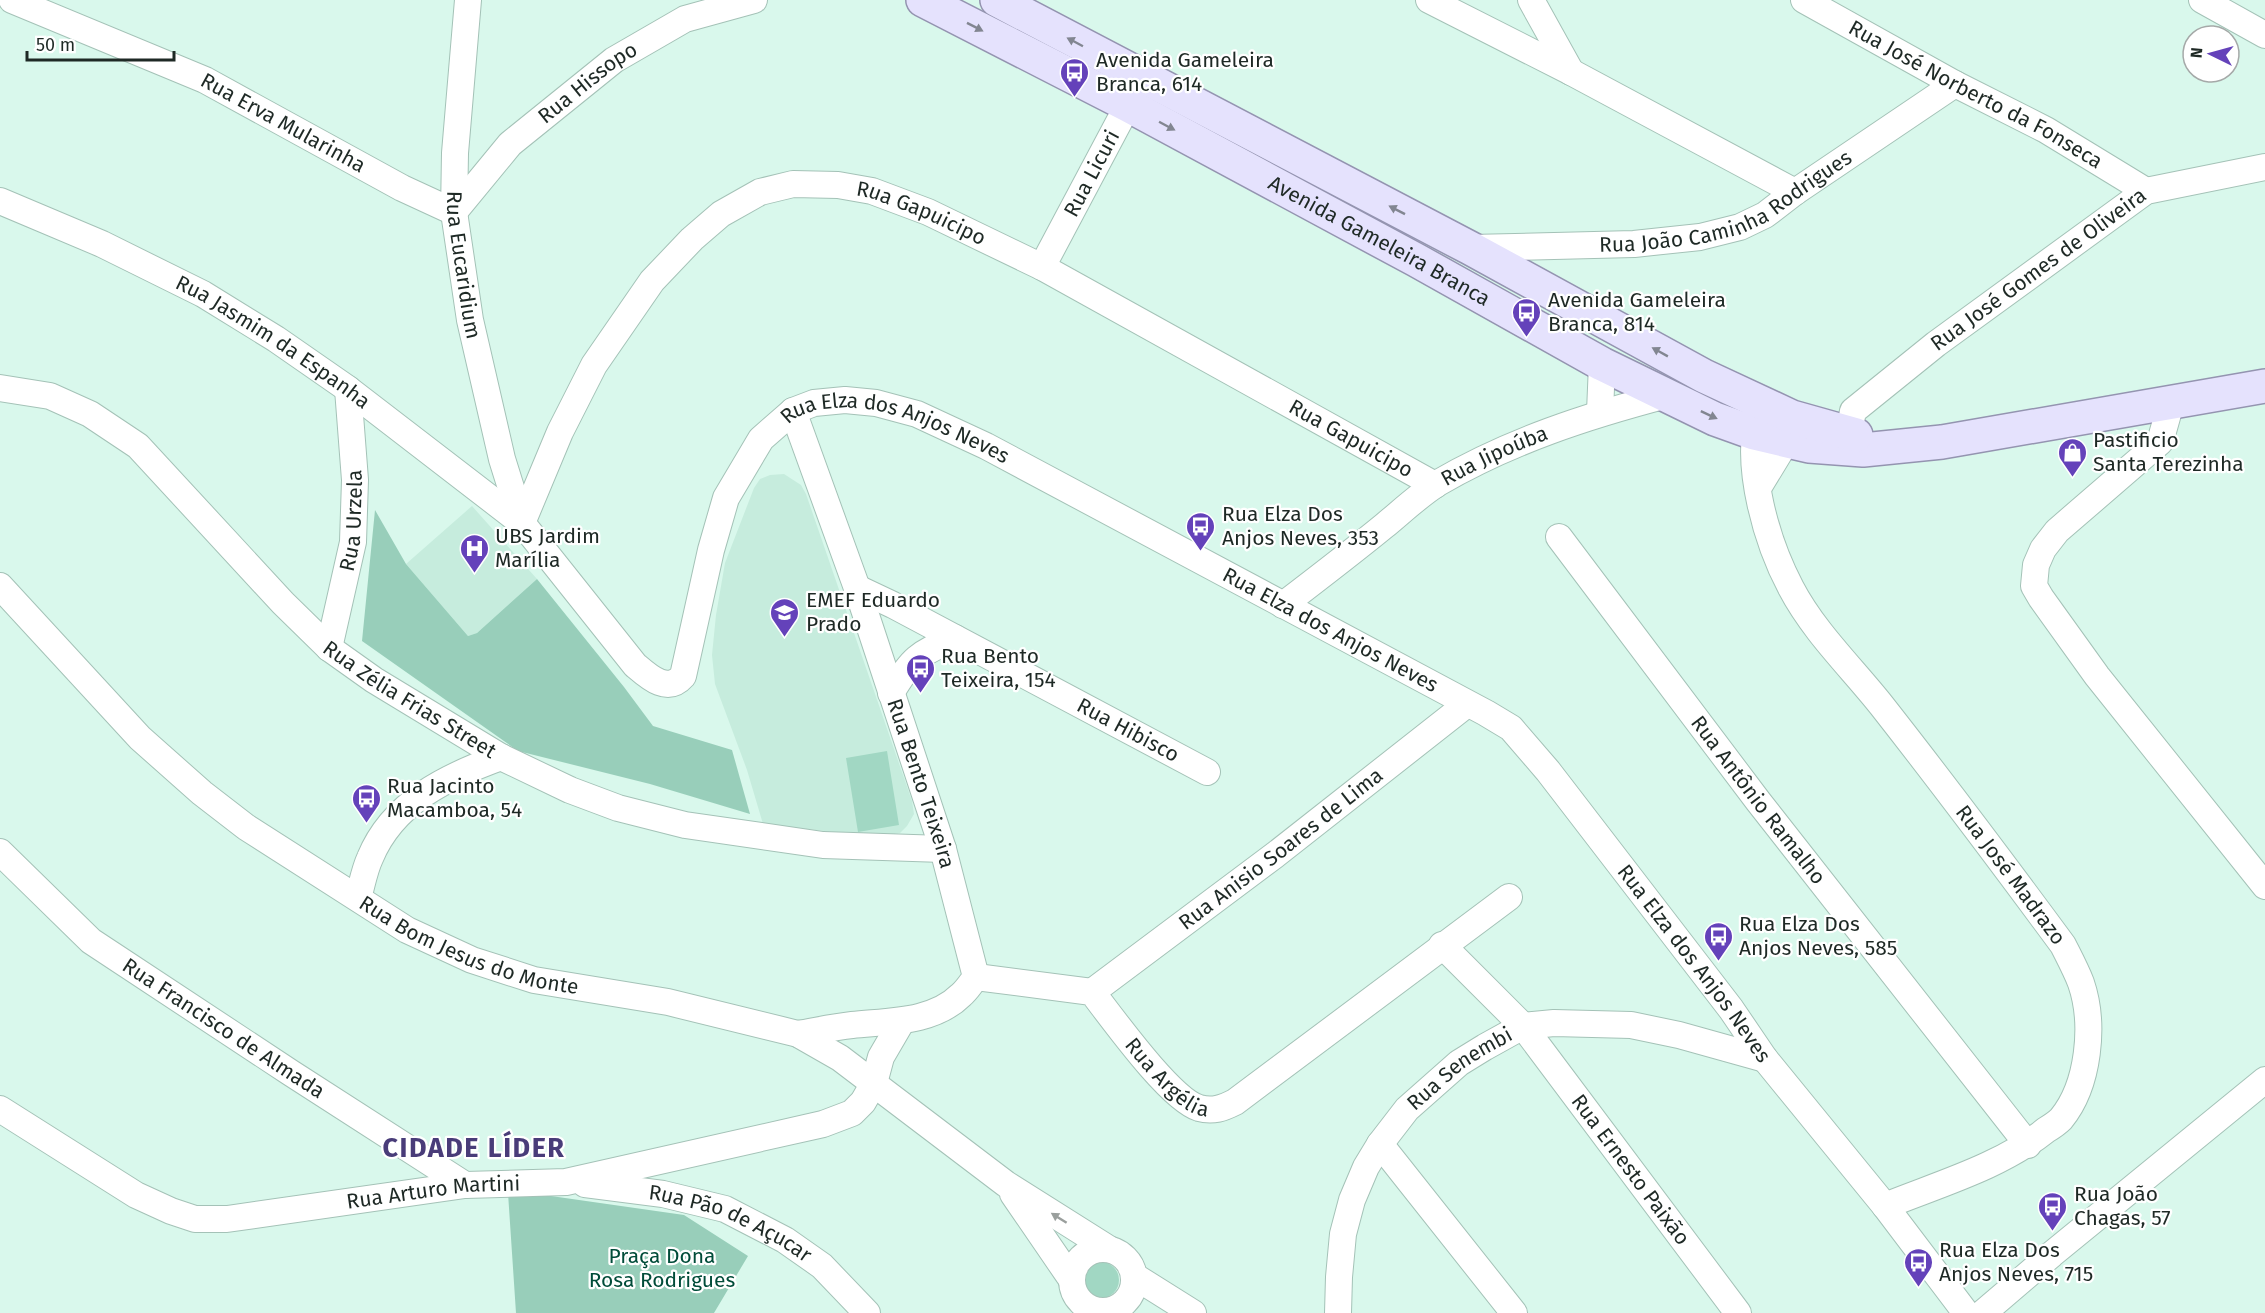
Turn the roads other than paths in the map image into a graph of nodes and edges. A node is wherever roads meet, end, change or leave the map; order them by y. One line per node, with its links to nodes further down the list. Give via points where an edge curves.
1 (12, 0): 18 (street, Rua Erva Mularinha, via 205,80 402,188)
2 (754, 0): 18 (street, Rua Hissopo, via 686,20 614,60 510,144)
3 (923, 0): 13 (main road, Avenida Gameleira Branca, one-way to 13)
4 (997, 0): 13 (main road, Avenida Gameleira Branca, one-way to 4)
5 (1429, 0): 11 (street)
6 (1532, 0): 11 (street)
7 (1804, 0): 12 (street, Rua José Norberto da Fonseca)
8 (2202, 0): 10 (street)
9 (460, 4): 18 (street, Rua Eucaridium)
10 (2265, 34)
11 (1571, 72): 16 (street)
12 (1955, 84): 15 (street, Rua José Norberto da Fonseca, via 2046,130); 16 (street, Rua João Caminha Rodrigues)
13 (1134, 91): 19 (main road, Avenida Gameleira Branca, one-way to 13); 21 (main road, Avenida Gameleira Branca, one-way to 21); 22 (street, Rua Licuri)
14 (2265, 167): 15 (street, Rua José Gomes de Oliveira)
15 (2146, 191): 33 (street, Rua José Gomes de Oliveira, via 1906,367 1853,411)
16 (1795, 192): 20 (street, Rua João Caminha Rodrigues, via 1765,215 1740,227 1700,237 1634,244)
17 (0, 201): 26 (street, Rua Jasmim da Espanha, via 102,244 202,294)
18 (454, 212): 36 (street, Rua Eucaridium, via 470,321 502,459)
19 (1434, 229): 20 (main road, Avenida Gameleira Branca); 21 (main road)
20 (1470, 248): 31 (main road, Avenida Gameleira Branca, one-way to 20, via 1704,376)
21 (1416, 260): 23 (main road, Avenida Gameleira Branca)
22 (1042, 267): 34 (street, Rua Gapuicipo); 36 (street, Rua Gapuicipo, via 928,212 872,191 793,184 760,192 721,214 652,281 594,365 560,432)
23 (1602, 364): 27 (main road, Avenida Gameleira Branca); 30 (street)
24 (2265, 386): 28 (main road)
25 (0, 388): 42 (street, Rua Zélia Frias Street, via 50,396 90,414 138,446)
26 (348, 389): 36 (street, Rua Jasmim da Espanha); 42 (street, Rua Urzela, via 355,480 353,542)
27 (1667, 395): 30 (street, Rua Jipoúba); 31 (main road, Avenida Gameleira Branca, one-way to 31, via 1715,419)
28 (2170, 403): 33 (main road, Avenida Gameleira Branca, via 1942,442 1890,446); 49 (street, via 2160,442 2057,531 2036,565 2034,586 2097,676)
29 (793, 411): 36 (street, Rua Elza dos Anjos Neves, via 761,439 726,498 687,665 678,682 655,682 635,665); 39 (street, Rua Bento Teixeira); 40 (street, Rua Elza dos Anjos Neves, via 845,400 917,414)
30 (1600, 412): 34 (street, Rua Jipoúba, via 1532,436)
31 (1757, 418): 32 (main road, Avenida Gameleira Branca); 35 (street, Rua José Madrazo)
32 (1795, 431): 33 (main road, Avenida Gameleira Branca, via 1809,446); 35 (street)
33 (1847, 441)
34 (1435, 485): 40 (street, Rua Jipoúba)
35 (1758, 488): 63 (street, Rua José Madrazo, via 1791,588 1812,621 1889,715 2049,926 2081,983 2088,1017 2085,1059 2077,1092 2060,1119)
36 (522, 524)
37 (1559, 537): 63 (street, Rua Antônio Ramalho, via 1758,801)
38 (0, 586): 51 (street, Rua Bom Jesus do Monte, via 140,738 202,793 246,827)
39 (857, 588): 41 (street, Rua Hibisco); 43 (street, Rua Bento Teixeira)
40 (1283, 605): 44 (street, Rua Elza dos Anjos Neves)
41 (955, 638): 43 (street, via 924,651 907,667); 46 (street, Rua Hibisco)
42 (329, 648): 45 (street, Rua Zélia Frias Street)
43 (891, 693): 47 (street, Rua Bento Teixeira)
44 (1467, 704): 54 (street, Rua Anisio Soares de Lima); 58 (street, Rua Elza dos Anjos Neves, via 1511,728 1548,771)
45 (501, 757): 47 (street, Rua Zélia Frias Street, via 579,794 685,825 823,845); 51 (street, via 446,778 414,800 385,832 370,858)
46 (1207, 772)
47 (943, 849): 53 (street, Rua Bento Teixeira)
48 (0, 852): 66 (street, Rua Francisco de Almada, via 91,941)
49 (2265, 886)
50 (1509, 897): 52 (street, Rua Argélia)
51 (358, 898): 57 (street, Rua Bom Jesus do Monte, via 407,930 472,960 534,980 668,1002)
52 (1442, 945): 54 (street, Rua Argélia, via 1235,1102 1220,1109 1198,1108 1177,1096); 56 (street)
53 (976, 977): 54 (street); 55 (street, via 945,1006)
54 (1092, 992)
55 (902, 1021): 57 (street); 60 (street, Rua Arturo Martini, via 881,1057)
56 (1523, 1026): 58 (street, Rua Senembi, via 1631,1026); 62 (street, Rua Senembi, via 1459,1063 1407,1109); 76 (street, Rua Ernesto Paixão)
57 (798, 1034): 60 (street, Rua Bom Jesus do Monte)
58 (1765, 1059): 67 (street, Rua Elza dos Anjos Neves)
59 (2265, 1080): 78 (street)
60 (874, 1083): 64 (street, Rua Arturo Martini, via 852,1113 823,1124); 65 (street, Rua Bom Jesus do Monte)
61 (0, 1109): 66 (street, Rua Arturo Martini, via 136,1195 195,1219 227,1219)
62 (1380, 1144): 74 (street, Rua Senembi, via 1352,1200 1343,1234); 75 (street)
63 (2028, 1145): 67 (street, Rua José Madrazo)
64 (566, 1182): 66 (street, Rua Arturo Martini); 72 (street, Rua Pão de Açucar, via 663,1194 725,1209 785,1240 822,1266)
65 (1006, 1184): 68 (street, Rua Bom Jesus do Monte, one-way to 65); 70 (street, Rua Bom Jesus do Monte)
66 (465, 1185)
67 (1885, 1206): 77 (street, Rua Elza dos Anjos Neves)
68 (1109, 1249): 69 (street, via 1127,1260); 70 (street, via 1088,1253 1074,1269)
69 (1134, 1276): 71 (street, via 1132,1293 1120,1306); 73 (street)
70 (1072, 1280): 71 (street, via 1079,1300)
71 (1095, 1312)
72 (867, 1313)
73 (1193, 1313)
74 (1338, 1313)
75 (1514, 1313)
76 (1738, 1313)
77 (1966, 1313)
78 (1983, 1313)

